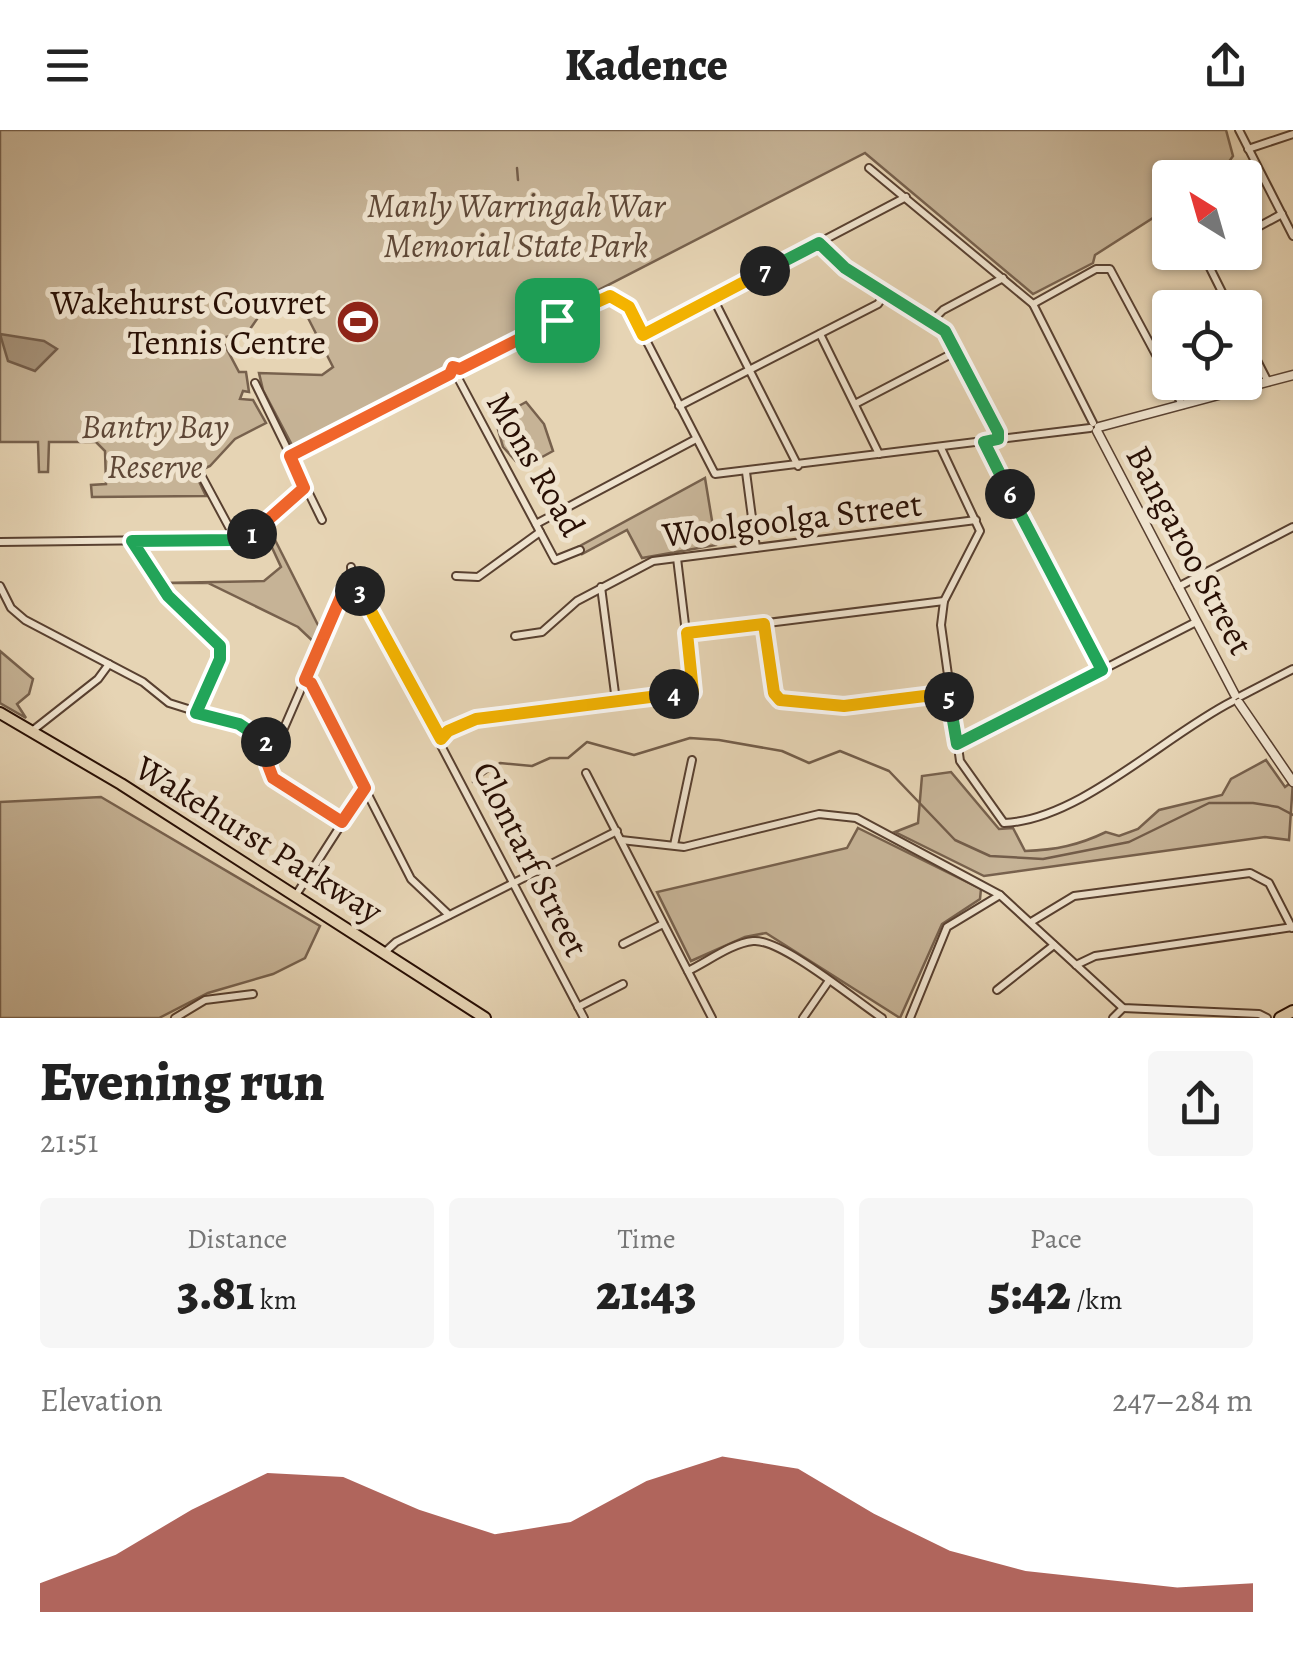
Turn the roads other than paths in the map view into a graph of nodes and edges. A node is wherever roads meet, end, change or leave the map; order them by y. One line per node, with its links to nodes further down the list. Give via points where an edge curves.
1 (1239, 130): 3 (street)
2 (1293, 134): 3 (street)
3 (1248, 149): 6 (street)
4 (869, 168): 5 (street, Bangaroo Street)
5 (906, 197): 9 (street); 10 (street, Bangaroo Street)
6 (1282, 214): 7 (street); 8 (street)
7 (1262, 225)
8 (1293, 236)
9 (819, 243): 11 (street); 12 (street)
10 (1003, 278): 13 (street, Bangaroo Street); 14 (street)
11 (886, 292): 14 (street); 15 (street, via 878,304)
12 (713, 298): 16 (street); 19 (street)
13 (1033, 304): 17 (street, via 1096,270 1110,270); 29 (street, Bangaroo Street)
14 (932, 321): 18 (street)
15 (820, 334): 19 (street); 26 (street)
16 (643, 335): 21 (street, via 629,307 603,297); 28 (street)
17 (1152, 348)
18 (957, 351): 26 (street); 31 (street)
19 (750, 371): 28 (street); 36 (street)
20 (1262, 371): 23 (street)
21 (456, 374): 35 (street); 43 (street, Mons Road)
22 (1293, 375): 23 (street)
23 (1268, 382): 27 (street)
24 (255, 383): 35 (street)
25 (1179, 400): 27 (street)
26 (854, 404): 34 (street)
27 (1182, 405): 29 (street)
28 (679, 406): 30 (street)
29 (1095, 427): 31 (street); 55 (street, Bangaroo Street)
30 (696, 439): 38 (street, via 715,474); 43 (street)
31 (998, 439): 32 (street)
32 (984, 442): 33 (street); 62 (street)
33 (940, 448): 34 (street); 41 (street)
34 (879, 454): 36 (street)
35 (290, 456): 39 (street)
36 (798, 466): 38 (street)
37 (200, 472): 44 (street)
38 (746, 472): 47 (street)
39 (304, 488): 40 (street); 44 (street)
40 (322, 520)
41 (976, 520): 47 (street, Woolgoolga Street); 56 (street, via 979,535)
42 (1293, 527): 55 (street)
43 (538, 528): 48 (street, Mons Road, via 555,560); 51 (street, via 478,577)
44 (236, 540): 45 (street)
45 (132, 541): 46 (street); 68 (street, via 168,596 220,646)
46 (0, 542)
47 (756, 548): 49 (street, Woolgoolga Street)
48 (580, 550)
49 (677, 558): 54 (street, Woolgoolga Street, via 653,561); 59 (street)
50 (351, 567): 53 (street)
51 (456, 576)
52 (0, 586): 61 (street, via 25,620)
53 (352, 586): 64 (street, via 343,592); 71 (street, Clontarf Street)
54 (601, 587): 60 (street, Woolgoolga Street, via 542,632); 67 (street)
55 (1178, 587): 57 (street, Bangaroo Street)
56 (944, 601): 58 (street); 65 (street)
57 (1196, 622): 62 (street); 66 (street, Bangaroo Street)
58 (764, 624): 59 (street); 65 (street, via 777,698 844,706)
59 (687, 633): 67 (street, via 693,692)
60 (515, 636)
61 (109, 664): 68 (street, via 168,703); 70 (street)
62 (1102, 670): 72 (street)
63 (1293, 670): 66 (street)
64 (305, 680): 73 (street); 77 (street)
65 (949, 693): 72 (street)
66 (1237, 698): 72 (street, via 1094,793 1004,824 969,778); 76 (street, Bangaroo Street)
67 (616, 701): 71 (street, via 476,719)
68 (196, 713): 73 (street, via 239,724)
69 (0, 714): 70 (main road, Wakehurst Parkway)
70 (32, 732): 83 (main road, Wakehurst Parkway)
71 (441, 739): 82 (street, Clontarf Street)
72 (957, 744)
73 (275, 747): 78 (street, via 268,765 273,778)
74 (692, 760): 81 (street)
75 (586, 773): 79 (street)
76 (1293, 782)
77 (365, 788): 78 (street); 85 (street, via 411,878)
78 (342, 822): 83 (street)
79 (617, 831): 80 (street); 82 (street)
80 (621, 840): 81 (street); 87 (street)
81 (674, 846): 84 (street, via 838,813)
82 (514, 882): 85 (street); 98 (street, Clontarf Street)
83 (296, 895): 91 (main road, Wakehurst Parkway)
84 (1000, 895): 86 (street); 107 (street, via 947,927)
85 (449, 915): 91 (street)
86 (1032, 922): 88 (street, via 1074,896 1250,872 1269,883); 90 (street)
87 (662, 924): 89 (street); 93 (street)
88 (1292, 928): 92 (street, via 1094,956)
89 (623, 944)
90 (1054, 945): 92 (street); 96 (street)
91 (386, 952): 102 (main road, Wakehurst Parkway)
92 (1076, 965): 99 (street)
93 (688, 971): 94 (street, via 762,941); 104 (street)
94 (828, 982): 105 (street); 106 (street)
95 (623, 984): 98 (street)
96 (996, 990)
97 (253, 994): 101 (street, via 205,1000)
98 (578, 1007): 103 (street, Clontarf Street)
99 (1124, 1008): 108 (street); 109 (street)
100 (1293, 1011): 110 (main road)
101 (175, 1018)
102 (485, 1018)
103 (584, 1018)
104 (712, 1018)
105 (804, 1018)
106 (882, 1018)
107 (910, 1018)
108 (1113, 1018)
109 (1267, 1018)
110 (1280, 1018)

